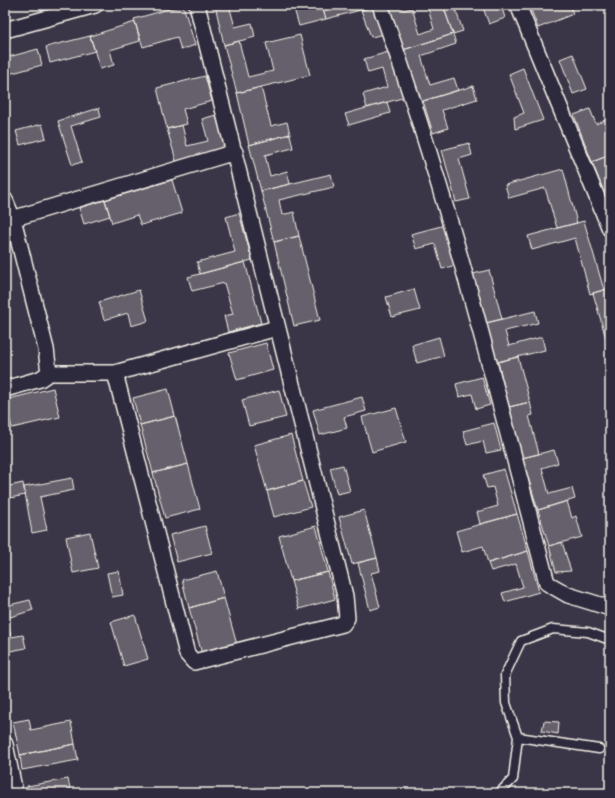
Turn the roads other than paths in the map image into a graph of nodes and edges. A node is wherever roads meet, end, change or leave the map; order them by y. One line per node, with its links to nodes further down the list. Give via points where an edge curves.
1 (95, 5): 5 (street)
2 (197, 5): 6 (street)
3 (380, 5): 14 (street, via 408,82 455,235 547,583 568,594)
4 (518, 5): 9 (street)
5 (5, 30)
6 (235, 152): 8 (street); 10 (street)
7 (5, 200): 8 (street)
8 (9, 220): 11 (street, via 46,349)
9 (610, 230)
10 (277, 328): 12 (street); 12 (street, via 345,596 347,618 343,624 194,662 187,654)
11 (50, 373): 12 (street); 13 (street, via 40,379)
12 (114, 373)
13 (5, 388)
14 (610, 608)
15 (610, 640): 16 (lane, via 588,632 553,629 521,641 504,675 506,703)
16 (518, 737): 18 (lane); 20 (lane, via 513,779)
17 (5, 744): 19 (street)
18 (599, 749)
19 (14, 793)
20 (498, 793)

